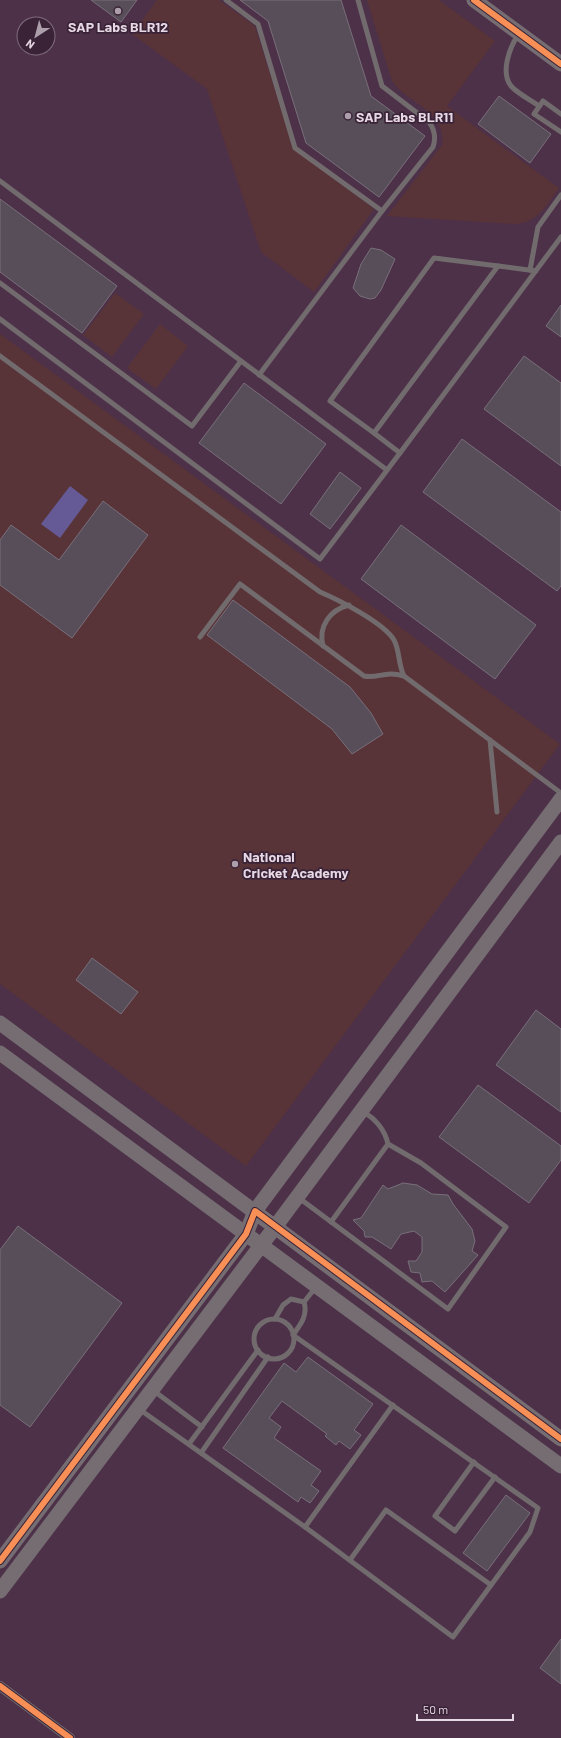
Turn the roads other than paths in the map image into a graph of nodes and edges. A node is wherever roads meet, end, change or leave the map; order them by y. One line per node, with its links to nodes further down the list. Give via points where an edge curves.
1 (226, 0): 11 (lane, via 258,24 295,148)
2 (358, 0): 11 (lane, via 382,86 429,122 435,137 433,147)
3 (474, 0): 4 (street)
4 (519, 34): 5 (street); 6 (lane, via 509,54 508,78 511,85)
5 (561, 64)
6 (539, 106): 7 (lane, via 543,101); 8 (lane, via 534,114)
7 (561, 114)
8 (561, 132)
9 (0, 181): 18 (lane)
10 (561, 195): 14 (lane, via 538,227)
11 (382, 211): 19 (lane)
12 (561, 237): 14 (lane)
13 (498, 266): 14 (lane); 20 (lane); 20 (lane, via 434,258 330,401)
14 (533, 271): 21 (lane)
15 (0, 283): 18 (lane, via 192,426)
16 (0, 319): 22 (lane, via 320,559)
17 (0, 356): 23 (lane, via 320,592)
18 (241, 361): 19 (lane)
19 (259, 375): 22 (lane)
20 (374, 433): 21 (lane)
21 (400, 453): 22 (lane)
22 (387, 470)
23 (350, 605): 25 (lane, via 335,610 325,621 322,633); 26 (lane, via 393,639)
24 (200, 637): 25 (lane, via 240,584)
25 (323, 646): 26 (lane, via 364,676 390,673)
26 (404, 676): 27 (lane)
27 (490, 740): 28 (lane); 30 (lane)
28 (561, 793)
29 (561, 799): 37 (street)
30 (497, 812)
31 (561, 842): 34 (street)
32 (0, 1023): 37 (street)
33 (0, 1053): 40 (street)
34 (362, 1111): 35 (lane, via 372,1117 386,1136); 36 (street)
35 (388, 1144): 38 (lane); 38 (lane, via 421,1163 506,1227 448,1309)
36 (298, 1197): 38 (lane); 39 (street)
37 (255, 1211): 39 (street); 40 (street)
38 (332, 1222)
39 (275, 1227): 41 (street); 52 (street)
40 (246, 1234): 41 (street); 59 (street)
41 (262, 1245): 42 (street); 48 (street)
42 (316, 1286): 43 (lane); 56 (street)
43 (304, 1302): 44 (lane, via 291,1299 283,1305); 45 (lane, via 306,1309 303,1321)
44 (275, 1319): 45 (lane, via 287,1324); 46 (lane, via 263,1322 255,1332)
45 (293, 1335): 47 (lane, via 294,1342 287,1353 275,1358); 49 (lane)
46 (258, 1350): 47 (lane); 51 (lane)
47 (268, 1357): 54 (lane)
48 (153, 1390): 50 (street); 51 (lane)
49 (393, 1405): 55 (lane); 58 (lane)
50 (139, 1409): 53 (lane); 62 (street)
51 (202, 1427): 53 (lane)
52 (561, 1439)
53 (189, 1444): 54 (lane)
54 (201, 1453): 58 (lane)
55 (474, 1462): 57 (lane); 57 (lane, via 435,1516 455,1531)
56 (561, 1466)
57 (495, 1477): 61 (lane, via 538,1508 530,1532)
58 (305, 1527): 60 (lane)
59 (0, 1560)
60 (350, 1560): 61 (lane, via 386,1510); 61 (lane, via 453,1638)
61 (491, 1585)
62 (0, 1591)
63 (0, 1686): 64 (street)
64 (70, 1738)

